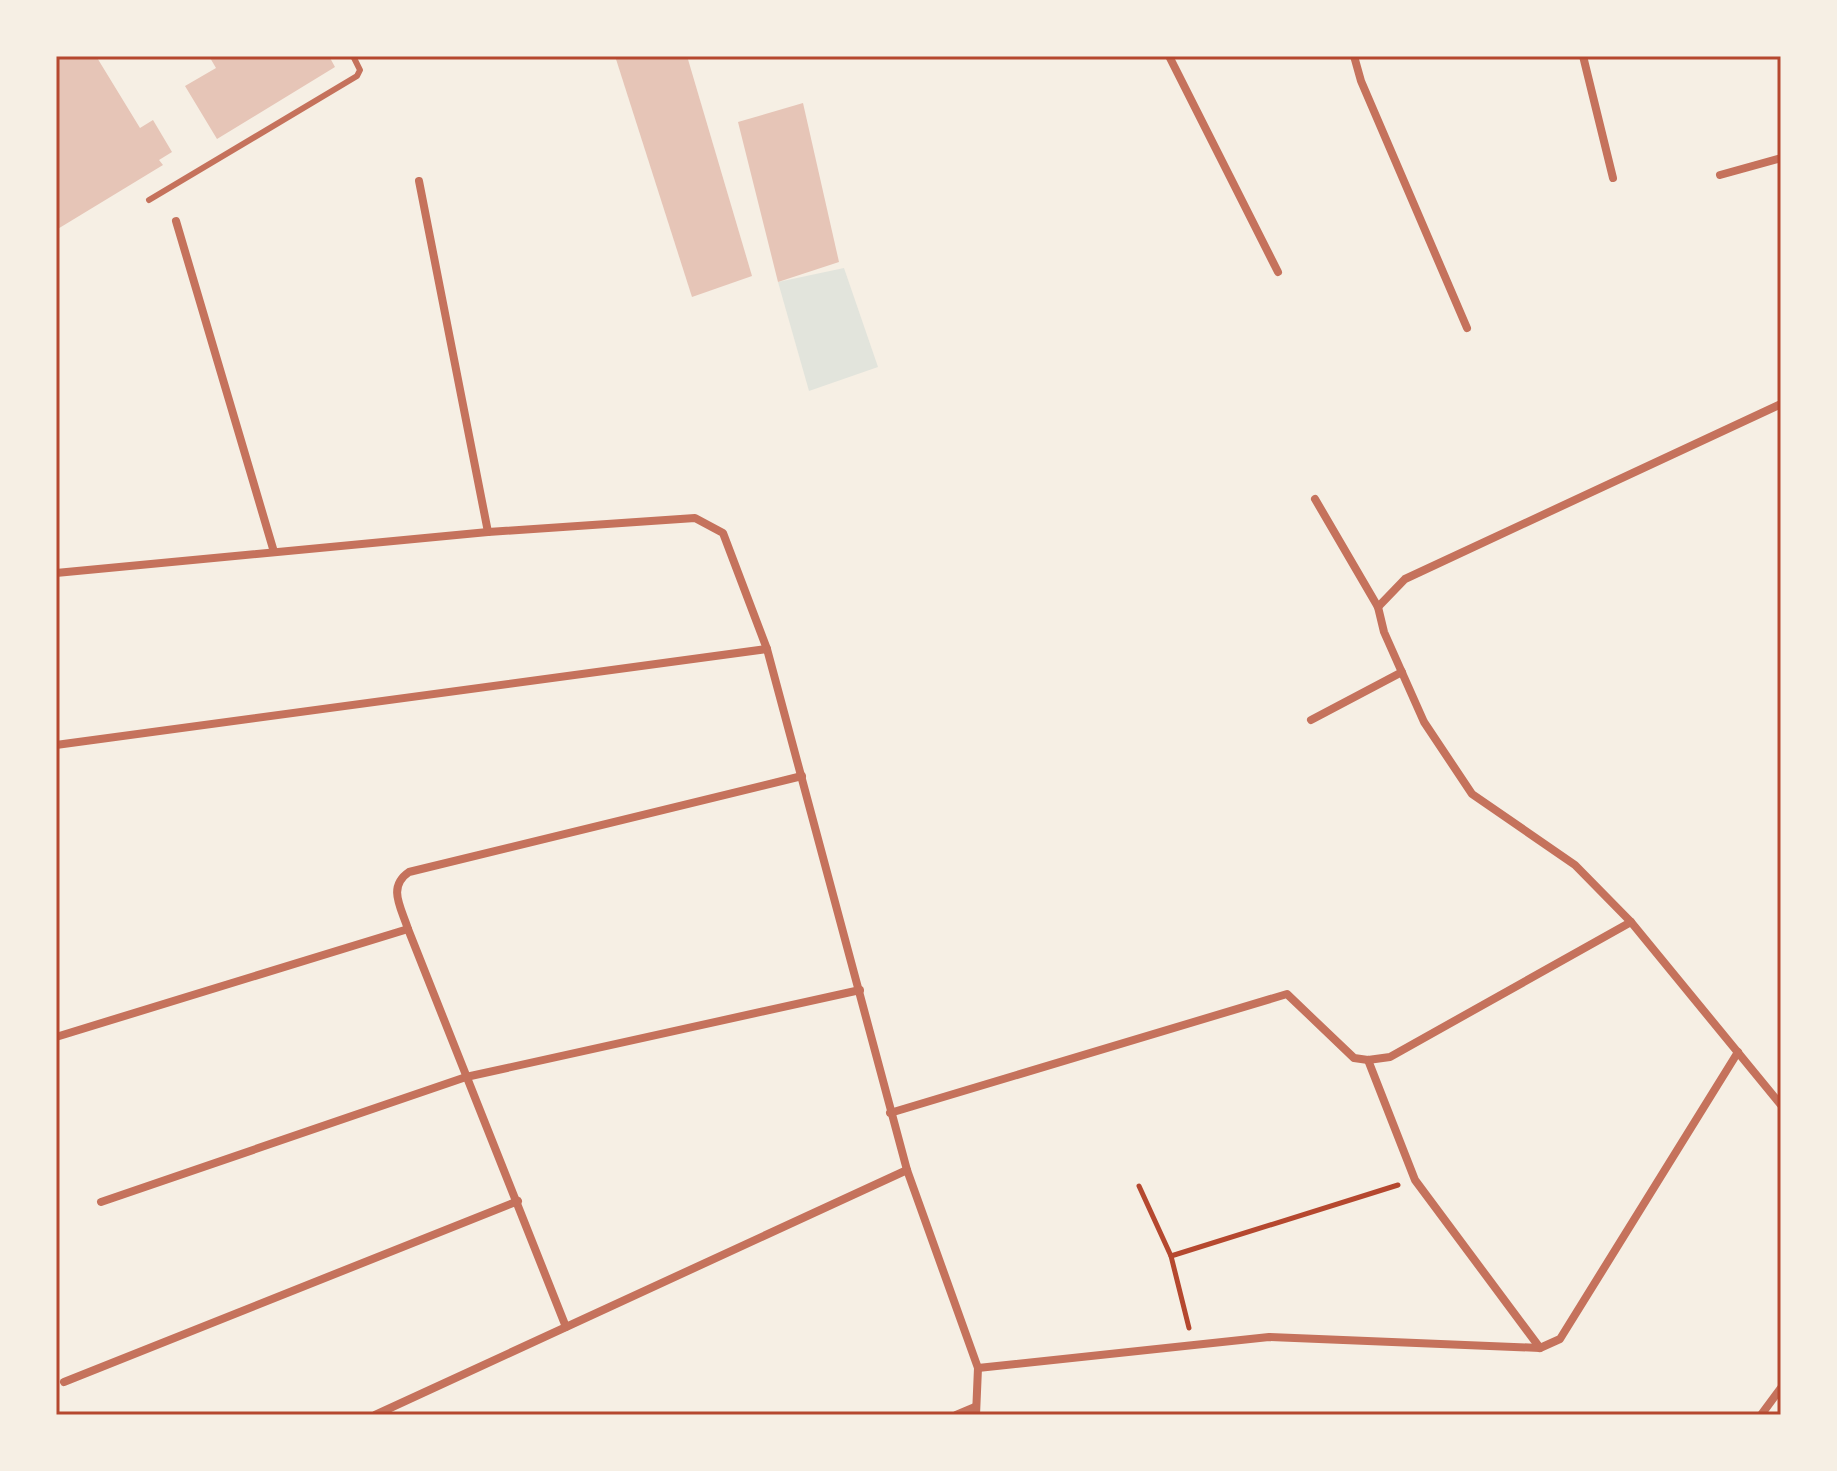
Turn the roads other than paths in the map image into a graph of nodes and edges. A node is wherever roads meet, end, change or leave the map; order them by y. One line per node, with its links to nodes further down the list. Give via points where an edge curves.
1 (353, 56): 9 (lane, via 360,70 357,76)
2 (1169, 56): 11 (street)
3 (1354, 56): 12 (street)
4 (1583, 56): 7 (street)
5 (1781, 158): 6 (street)
6 (1720, 175)
7 (1613, 178)
8 (419, 181): 15 (street)
9 (149, 200)
10 (176, 221): 16 (street)
11 (1278, 272)
12 (1467, 328)
13 (1781, 404): 18 (street, via 1405,579)
14 (1315, 499): 18 (street)
15 (488, 532): 16 (street); 19 (street, via 695,518 723,533)
16 (274, 552): 17 (street)
17 (56, 573)
18 (1378, 607): 20 (street)
19 (767, 649): 22 (street); 23 (street)
20 (1402, 672): 21 (street); 24 (street, via 1424,722 1472,794 1575,865)
21 (1311, 720)
22 (56, 745)
23 (802, 776): 25 (street, via 409,872 395,889); 26 (street)
24 (1631, 922): 28 (street); 29 (street, via 1390,1057)
25 (408, 929): 27 (street); 30 (street)
26 (860, 990): 30 (street); 32 (street)
27 (56, 1037)
28 (1738, 1052): 31 (street); 37 (street, via 1560,1339)
29 (1368, 1060): 32 (street, via 1354,1058 1287,994); 37 (street, via 1415,1180)
30 (466, 1077): 34 (street); 35 (street)
31 (1781, 1105)
32 (890, 1113): 33 (street)
33 (907, 1170): 36 (street); 38 (street)
34 (518, 1201): 36 (street); 39 (street)
35 (101, 1202)
36 (566, 1327): 42 (street)
37 (1540, 1348): 38 (street, via 1269,1337)
38 (978, 1368): 41 (street)
39 (64, 1382)
40 (1781, 1388): 44 (street)
41 (975, 1411): 43 (street)
42 (375, 1415)
43 (956, 1415)
44 (1761, 1415)

